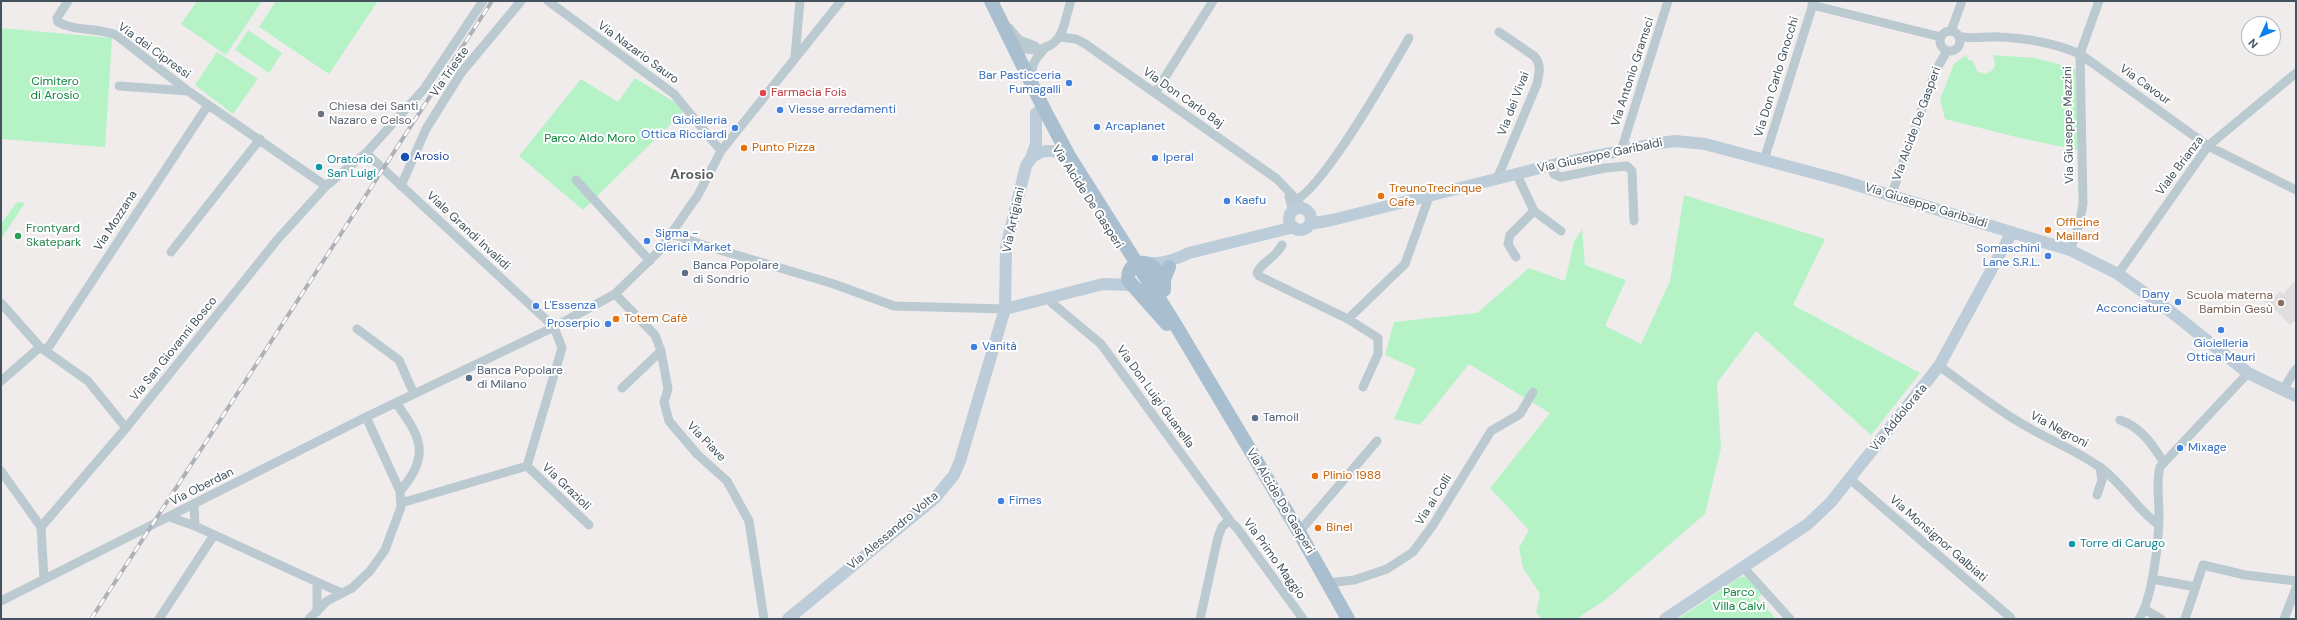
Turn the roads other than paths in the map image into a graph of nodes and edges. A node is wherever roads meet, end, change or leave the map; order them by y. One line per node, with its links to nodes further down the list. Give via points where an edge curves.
1 (68, 1): 26 (street, Via dei Cipressi, via 57,18 58,22 66,27 107,31 116,35)
2 (483, 1): 34 (street, Via San Giovanni Bosco, via 424,89)
3 (520, 1): 44 (street, Via Trieste, via 460,73 426,130)
4 (800, 1): 23 (street)
5 (1071, 1): 16 (street)
6 (1213, 1): 27 (street)
7 (1668, 1): 32 (street, Via Antonio Gramsci)
8 (1962, 1): 15 (street)
9 (2099, 1): 22 (street, Via Giuseppe Mazzini)
10 (986, 2): 19 (main road, Via Alcide De Gasperi, via 1003,36); 29 (main road, Via Alcide De Gasperi)
11 (554, 3): 33 (street, Via Nazario Sauro, via 674,94)
12 (835, 3): 23 (street, Via Oberdan)
13 (1813, 3): 18 (street); 37 (street, Via Don Carlo Gnocchi)
14 (1498, 32): 40 (street, Via dei Vivai, via 1534,56 1538,60 1540,72)
15 (1957, 35): 18 (street, via 1945,32); 21 (street, via 1955,50); 22 (street, Via Cavour, via 2025,39)
16 (1059, 37): 20 (street); 27 (street, Via Don Carlo Baj, via 1076,39 1084,43)
17 (1409, 38): 42 (street, via 1346,141)
18 (1938, 38): 21 (street)
19 (1013, 40): 20 (street, via 1020,48 1032,50); 35 (main road, Via Alcide De Gasperi)
20 (1047, 46): 35 (street, Via Alcide De Gasperi, via 1032,69 1068,147)
21 (1945, 51): 46 (street, Via Alcide De Gasperi)
22 (2080, 54): 31 (street, Via Cavour); 55 (street, Via Giuseppe Mazzini, via 2083,204)
23 (796, 56): 33 (street, Via Oberdan)
24 (2296, 73): 31 (street, Viale Brianza)
25 (119, 86): 26 (street, Via dei Cipressi)
26 (188, 91): 28 (street, Via dei Cipressi)
27 (1155, 93): 49 (street, Via Don Carlo Baj, via 1277,179 1287,190)
28 (208, 105): 30 (street, Via dei Cipressi); 71 (street, Via Mozzana)
29 (1036, 113): 35 (main road, Via Alcide De Gasperi); 36 (street, Via Artigiani, via 1036,144)
30 (260, 139): 43 (street, Via dei Cipressi); 56 (street)
31 (2208, 146): 45 (street, Via Cavour); 61 (street, Viale Brianza)
32 (1621, 150): 37 (street, Via Giuseppe Garibaldi, via 1675,141 1705,144); 38 (street, Via Giuseppe Garibaldi)
33 (721, 151): 53 (street, Via Oberdan, via 698,195)
34 (366, 153): 43 (street, Via San Giovanni Bosco); 44 (street, Viale Grandi Invalidi)
35 (1063, 154): 36 (street, via 1047,150); 60 (main road, Via Alcide De Gasperi); 60 (main road, Via Alcide De Gasperi, via 1116,235)
36 (1031, 158): 66 (street, Via Artigiani, via 1026,166 1006,243)
37 (1764, 160): 46 (street, Via Giuseppe Garibaldi)
38 (1549, 166): 39 (street, Via Giuseppe Garibaldi); 50 (street, via 1554,174 1561,177 1627,166 1632,170)
39 (1517, 175): 40 (street, Via Giuseppe Garibaldi); 48 (street)
40 (1497, 179): 47 (street, Via Giuseppe Garibaldi)
41 (576, 180): 58 (street)
42 (1313, 185): 49 (street); 49 (street)
43 (326, 186): 86 (street, Via San Giovanni Bosco, via 277,240)
44 (401, 186): 69 (street, Viale Grandi Invalidi)
45 (2296, 190)
46 (1891, 196): 52 (street, Via Giuseppe Garibaldi)
47 (1429, 197): 49 (street, Via Giuseppe Garibaldi, via 1332,220); 67 (street, via 1406,264)
48 (1534, 211): 51 (street); 57 (street, via 1510,235 1508,244)
49 (1299, 213): 59 (street, Via Giuseppe Garibaldi, via 1274,232 1190,254)
50 (1634, 221)
51 (1561, 231)
52 (2012, 232): 55 (street, Via Giuseppe Garibaldi); 73 (street, Via Addolorata)
53 (672, 234): 58 (street, Via Oberdan); 66 (street, via 834,284 894,306)
54 (1282, 245): 67 (street, via 1277,254 1259,268 1259,276)
55 (2070, 250): 61 (street, Via Giuseppe Garibaldi)
56 (171, 252)
57 (1516, 257)
58 (650, 261): 63 (street, Via Oberdan)
59 (1174, 263): 60 (street, Via Giuseppe Garibaldi); 62 (street); 68 (main road, via 1164,279 1166,297 1175,316)
60 (1139, 265): 62 (main road, Via Alcide De Gasperi); 62 (main road, via 1128,275)
61 (2118, 274): 75 (street, Via Giuseppe Garibaldi, via 2170,311)
62 (1145, 287): 64 (street, via 1103,284); 68 (main road, Via Alcide De Gasperi)
63 (615, 294): 69 (street, Via Oberdan); 72 (street, Via Piave, via 655,335)
64 (1048, 297): 66 (street); 98 (street, Via Don Luigi Guanella, via 1101,344)
65 (1, 303): 71 (street)
66 (1005, 309): 121 (street, Via Alessandro Volta, via 960,461 946,486 935,498)
67 (1348, 319): 77 (street, via 1378,338 1378,354)
68 (1173, 325): 103 (main road, Via Alcide De Gasperi)
69 (554, 327): 81 (street, Via Oberdan); 89 (street, Via Grazioli, via 562,348)
70 (357, 329): 81 (street, via 399,360)
71 (43, 349): 76 (street, Via Mozzana); 86 (street, via 88,381)
72 (661, 351): 78 (street); 120 (street, Via Piave, via 668,389 664,402 669,420 697,454 727,481 749,521)
73 (1940, 366): 90 (street, Via Negroni, via 2020,423 2072,449); 92 (street, Via Addolorata)
74 (2296, 369): 79 (street)
75 (2248, 373): 79 (street, Via Giuseppe Garibaldi); 88 (street)
76 (1, 381)
77 (1363, 387)
78 (622, 388)
79 (2282, 391): 82 (street, Via Giuseppe Garibaldi)
80 (1533, 392): 110 (street, Via ai Colli, via 1520,414 1491,431 1434,525 1413,552 1387,569 1354,580)
81 (414, 394): 83 (street, Via Oberdan)
82 (2296, 396)
83 (396, 403): 84 (street, Via Oberdan); 93 (street, via 416,437 420,456)
84 (366, 417): 93 (street); 95 (street, Via Oberdan)
85 (2120, 420): 88 (street, via 2142,433 2155,447)
86 (126, 428): 102 (street, Via San Giovanni Bosco)
87 (1377, 441): 103 (street)
88 (2164, 463): 99 (street, via 2159,470)
89 (527, 466): 96 (street); 101 (street, Via Grazioli)
90 (2100, 467): 94 (street, via 2102,480); 99 (street, Via Negroni, via 2123,486)
91 (1, 471): 102 (street)
92 (1850, 479): 105 (street, Via Addolorata, via 1820,514); 117 (street, Via Monsignor Galbiati)
93 (400, 491): 96 (street)
94 (2097, 495)
95 (194, 504): 97 (street, Via Oberdan); 100 (street)
96 (400, 504): 113 (street, via 394,530 385,550 370,571 352,588)
97 (170, 517): 100 (street); 106 (street, Via Oberdan)
98 (1231, 522): 122 (street, Via Primo Maggio, via 1224,524 1219,532); 123 (street, Via Primo Maggio)
99 (2159, 525): 107 (street)
100 (195, 526): 104 (street)
101 (589, 526)
102 (41, 527): 106 (street)
103 (1299, 532): 110 (main road, Via Alcide De Gasperi)
104 (214, 535): 109 (street); 118 (street)
105 (1744, 568): 125 (street, Via Addolorata); 126 (street)
106 (44, 579): 114 (street, Via Oberdan)
107 (2152, 579): 111 (street); 115 (street)
108 (2296, 581): 111 (street, via 2245,575 2203,565)
109 (316, 582): 113 (street); 116 (street)
110 (1328, 583): 124 (main road, Via Alcide De Gasperi)
111 (2196, 587): 129 (street)
112 (2296, 588): 130 (street)
113 (342, 593): 116 (street, via 327,601)
114 (1, 601)
115 (2144, 609): 127 (street); 128 (street)
116 (317, 612): 119 (street)
117 (2011, 618)
118 (159, 619)
119 (309, 619)
120 (764, 619)
121 (788, 619)
122 (1200, 619)
123 (1303, 619)
124 (1348, 619)
125 (1664, 619)
126 (1790, 619)
127 (2139, 619)
128 (2161, 619)
129 (2184, 619)
130 (2284, 619)

